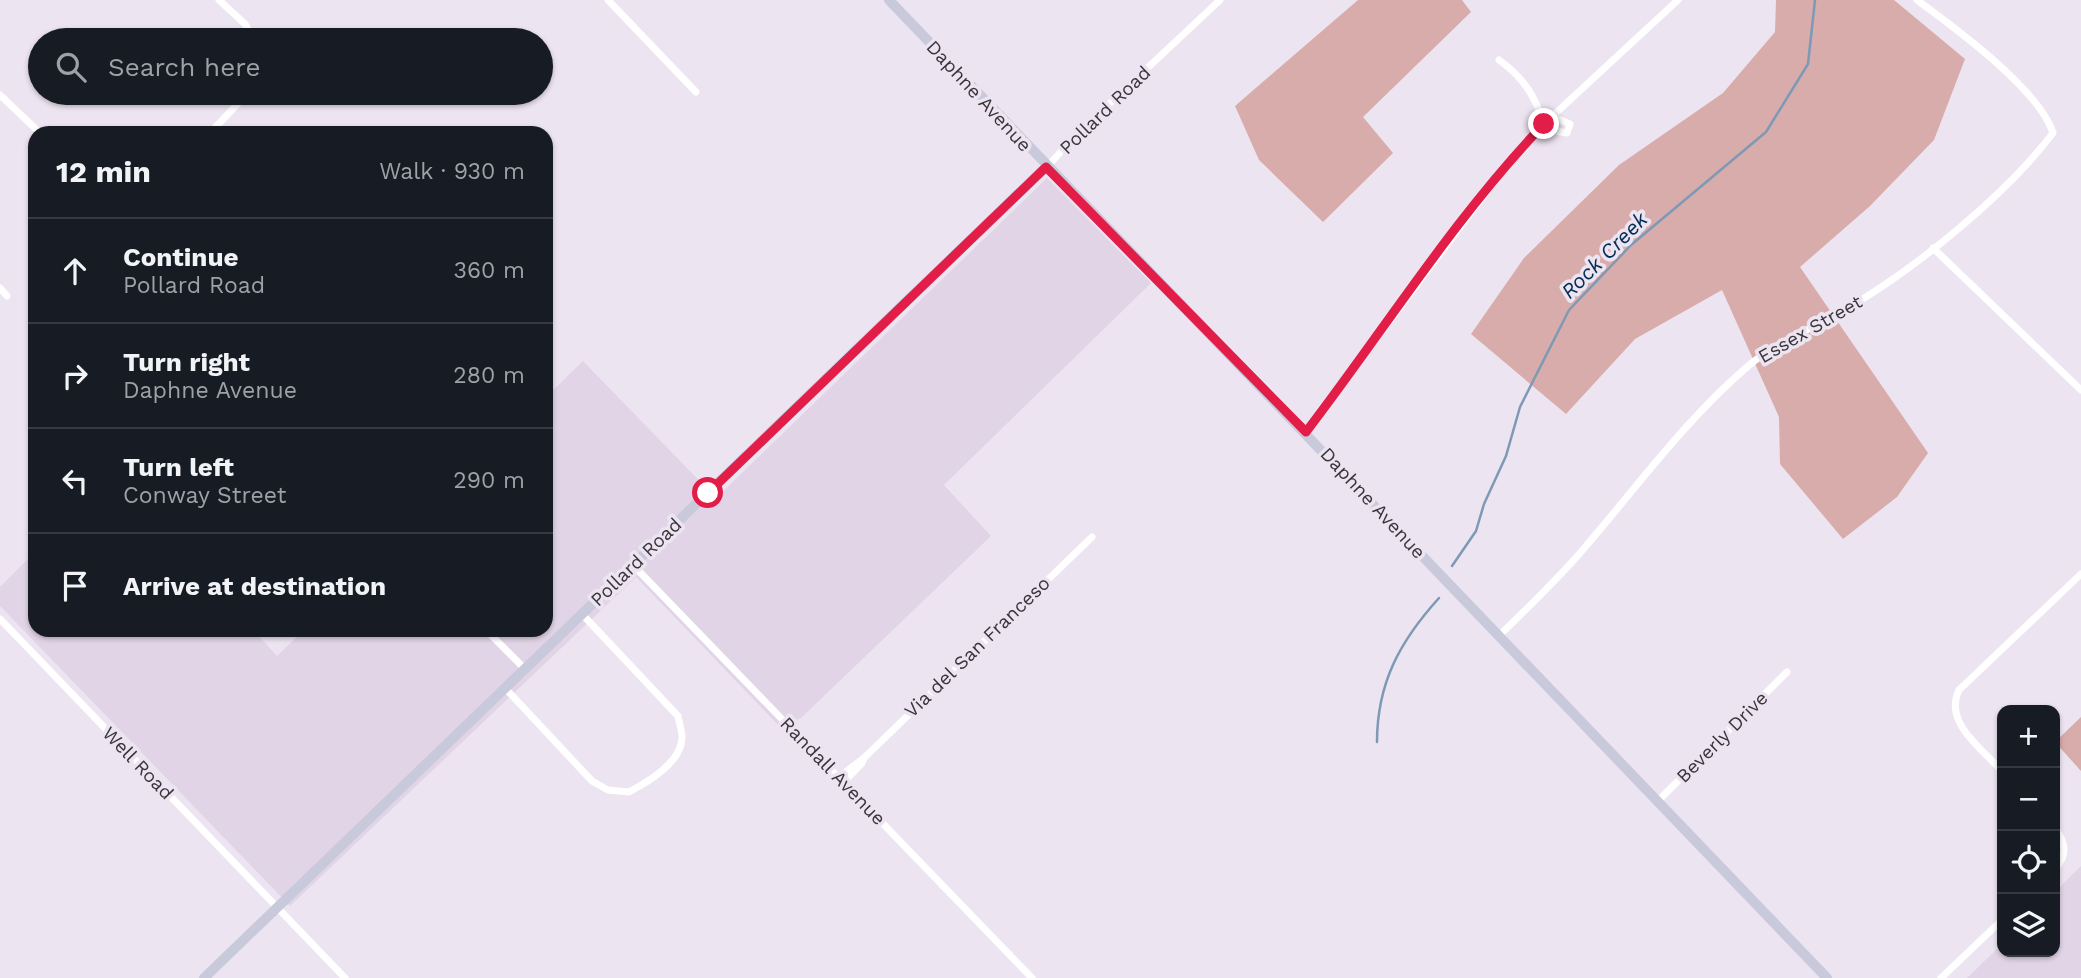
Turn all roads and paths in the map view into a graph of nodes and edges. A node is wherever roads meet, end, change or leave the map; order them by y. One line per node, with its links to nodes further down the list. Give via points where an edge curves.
1 (219, 0): 7 (street)
2 (608, 0): 9 (street)
3 (889, 0): 15 (street, Daphne Avenue)
4 (1220, 0): 15 (street, Pollard Road)
5 (1678, 0): 12 (street)
6 (1917, 0): 16 (street, Essex Street, via 1986,54 2044,112 2053,133 1998,191)
7 (247, 28)
8 (1499, 60): 12 (street, via 1527,84)
9 (696, 92)
10 (0, 96): 13 (street)
11 (237, 105): 14 (street)
12 (1544, 124): 20 (street, via 1446,242)
13 (32, 126)
14 (217, 126)
15 (1046, 167): 20 (street, Daphne Avenue); 22 (street, Pollard Road)
16 (1933, 248): 19 (street); 26 (street, Essex Street, via 1864,298 1747,367)
17 (0, 288): 18 (street)
18 (7, 296)
19 (2081, 390)
20 (1306, 432): 26 (street, Daphne Avenue)
21 (1092, 537): 32 (street, Via del San Franceso)
22 (633, 565): 24 (street, Pollard Road); 32 (street, Randall Avenue)
23 (2081, 574): 31 (street, via 1954,699 1960,726)
24 (582, 614): 28 (street, Pollard Road); 30 (street, via 678,716 682,738 678,752 663,768 629,792 599,787)
25 (0, 619): 36 (street, Well Road)
26 (1499, 636): 33 (street, Daphne Avenue)
27 (493, 637): 28 (street)
28 (524, 669): 30 (street, Pollard Road)
29 (1787, 672): 33 (street, Beverly Drive)
30 (505, 688): 36 (street, Pollard Road)
31 (1998, 768)
32 (842, 779): 40 (street, Randall Avenue)
33 (1657, 802): 41 (street, Daphne Avenue)
34 (2060, 835): 35 (street, via 2065,853)
35 (2060, 861)
36 (278, 907): 38 (street, Pollard Road); 39 (street, Well Road)
37 (1997, 925): 42 (street)
38 (204, 978)
39 (345, 978)
40 (1032, 978)
41 (1827, 978)
42 (1941, 978)

